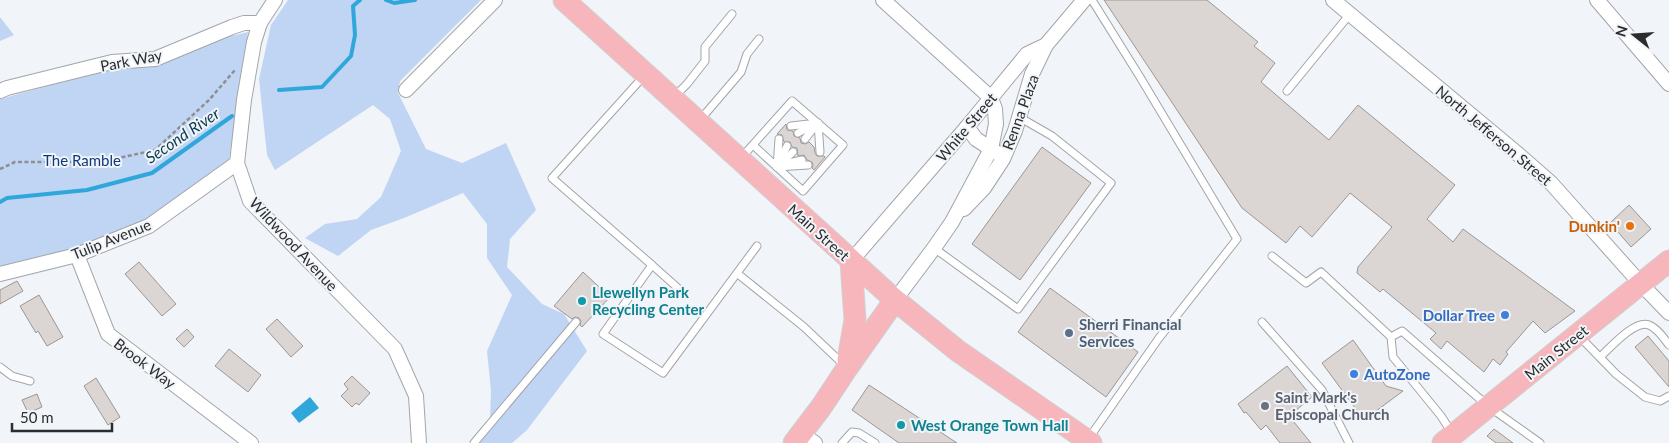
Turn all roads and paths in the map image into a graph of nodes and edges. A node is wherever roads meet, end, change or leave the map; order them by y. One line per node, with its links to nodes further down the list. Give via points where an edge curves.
1 (275, 0): 11 (street, Wildwood Avenue)
2 (495, 0): 17 (street)
3 (564, 0): 15 (main road, Main Street)
4 (883, 0): 20 (street)
5 (1084, 0): 13 (street, White Street)
6 (1092, 0): 68 (lane, via 1237,239 1158,338)
7 (1333, 0): 10 (street, North Jefferson Street)
8 (1597, 0): 16 (street)
9 (732, 14): 21 (lane, via 705,47 705,61)
10 (1350, 14): 18 (lane); 51 (street, North Jefferson Street, via 1551,183)
11 (260, 23): 14 (street, Wildwood Avenue); 19 (street, Park Way, via 232,26 155,58 112,62)
12 (759, 39): 23 (lane, via 746,54 741,72)
13 (1046, 45): 20 (street, White Street, via 1027,54); 22 (street, Renna Plaza, via 1032,74)
14 (249, 62): 37 (street, Wildwood Avenue); 39 (path, via 232,72 209,100 155,150 101,162 15,162)
15 (645, 74): 21 (main road, Main Street); 48 (lane, via 552,178)
16 (1669, 84)
17 (406, 90)
18 (1287, 91)
19 (0, 92)
20 (991, 98): 26 (street, White Street); 31 (street, Renna Plaza, via 996,124)
21 (672, 99): 23 (main road, Main Street)
22 (1019, 117): 35 (street, Renna Plaza); 43 (lane, via 1052,136 1111,183 1018,309)
23 (698, 122): 33 (main road, Main Street)
24 (818, 123): 25 (lane); 27 (lane); 29 (lane); 32 (lane); 33 (lane, via 792,102); 40 (lane, via 843,145)
25 (790, 126)
26 (967, 127): 31 (street); 46 (street, White Street)
27 (798, 133)
28 (779, 139): 38 (lane)
29 (805, 139)
30 (787, 146): 38 (lane)
31 (990, 149): 35 (street); 41 (street, Renna Plaza)
32 (817, 150)
33 (747, 152): 38 (lane); 40 (main road, Main Street)
34 (794, 152): 38 (lane)
35 (1003, 158): 41 (street, Renna Plaza, via 984,188)
36 (805, 162): 38 (lane)
37 (236, 163): 44 (street, Tulip Avenue, via 149,226); 70 (street, Wildwood Avenue, via 250,202 395,349 416,396)
38 (777, 167): 40 (lane, via 803,191)
39 (0, 169)
40 (798, 197): 46 (main road, Main Street)
41 (952, 222): 43 (street, Renna Plaza)
42 (758, 246): 50 (lane)
43 (934, 248): 53 (street, Renna Plaza)
44 (77, 255): 49 (street, Tulip Avenue); 69 (street, Brook Way, via 108,334)
45 (1272, 256): 58 (lane, via 1306,283 1321,272)
46 (851, 260): 53 (main road, Main Street); 62 (main road, via 855,320)
47 (1669, 262): 51 (main road, Main Street)
48 (652, 265): 50 (lane, via 603,334 663,373); 52 (lane)
49 (0, 274)
50 (738, 274): 62 (lane, via 804,327)
51 (1641, 284): 54 (street, North Jefferson Street); 57 (main road, Main Street)
52 (679, 289)
53 (895, 300): 62 (main road); 68 (main road, Main Street, via 958,351)
54 (1669, 313)
55 (576, 322): 71 (lane)
56 (1262, 322): 74 (lane, via 1322,390)
57 (1578, 334): 60 (lane); 65 (main road, Main Street)
58 (1391, 337): 65 (lane, via 1402,331); 67 (lane, via 1393,357 1441,416)
59 (1669, 345): 60 (lane, via 1655,329 1644,324 1628,332)
60 (1600, 357): 64 (lane, via 1645,397 1660,401)
61 (0, 367): 63 (lane, via 12,376)
62 (847, 368): 66 (main road)
63 (30, 381)
64 (1669, 396)
65 (1488, 406): 67 (main road, Main Street); 75 (lane)
66 (804, 440)
67 (1452, 440)
68 (1089, 442)
69 (251, 443)
70 (419, 443)
71 (474, 443)
72 (842, 443): 73 (lane, via 852,432)
73 (874, 443)
74 (1349, 443)
75 (1540, 443)

